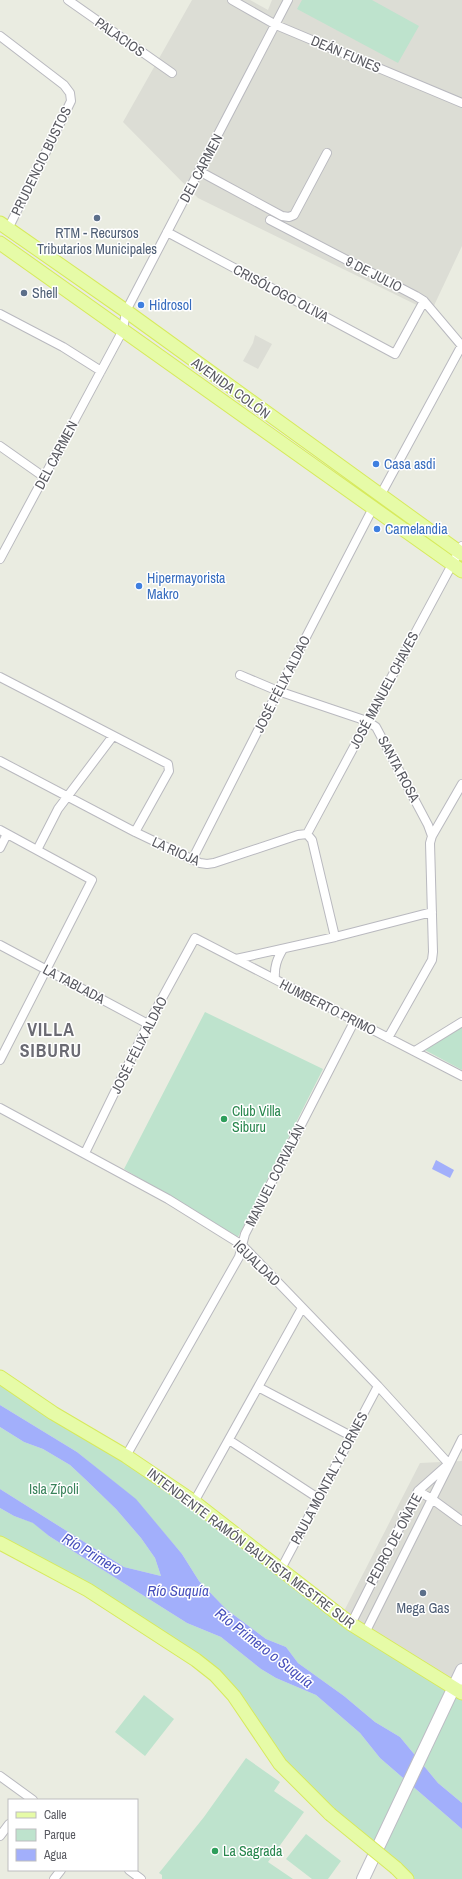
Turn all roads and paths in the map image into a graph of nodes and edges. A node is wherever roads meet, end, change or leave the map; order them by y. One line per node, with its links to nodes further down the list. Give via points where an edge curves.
1 (68, 0): 6 (street, PALACIOS)
2 (232, 0): 4 (street, DEÁN FUNES)
3 (288, 0): 4 (street, DEL CARMEN)
4 (276, 25): 7 (street, DEÁN FUNES); 9 (street, DEL CARMEN)
5 (0, 36): 11 (street, PRUDENCIO BUSTOS, via 64,85 70,93 71,101)
6 (172, 73)
7 (462, 103)
8 (327, 153): 9 (street, via 294,215 289,217 282,216)
9 (199, 171): 12 (street, DEL CARMEN)
10 (270, 220): 14 (street, 9 DE JULIO)
11 (4, 226): 15 (main road, AVENIDA COLÓN)
12 (167, 232): 14 (street, CRISÓLOGO OLIVA, via 395,354); 15 (street, DEL CARMEN)
13 (0, 243): 17 (main road, AVENIDA COLÓN)
14 (424, 301): 18 (street, 9 DE JULIO)
15 (126, 311): 17 (street, DEL CARMEN); 22 (main road, AVENIDA COLÓN)
16 (0, 314): 19 (street)
17 (123, 330): 19 (street, DEL CARMEN); 23 (main road, AVENIDA COLÓN)
18 (462, 346): 22 (street)
19 (101, 370): 21 (street, DEL CARMEN)
20 (0, 446): 21 (street)
21 (44, 477): 25 (street, DEL CARMEN)
22 (380, 496): 24 (main road, AVENIDA COLÓN)
23 (373, 508): 26 (main road, AVENIDA COLÓN); 29 (street, JOSÉ FÉLIX ALDAO)
24 (461, 551): 26 (street, JOSÉ MANUEL CHAVES)
25 (0, 559)
26 (457, 568): 30 (street, JOSÉ MANUEL CHAVES)
27 (240, 675): 29 (street, SANTA ROSA)
28 (0, 676): 31 (street)
29 (278, 691): 30 (street, SANTA ROSA); 41 (street, JOSÉ FÉLIX ALDAO)
30 (367, 721): 37 (street, JOSÉ MANUEL CHAVES); 38 (street, SANTA ROSA, via 380,732)
31 (113, 736): 34 (street); 36 (street, via 168,764 169,771)
32 (0, 761): 34 (street, LA RIOJA)
33 (462, 784): 38 (street)
34 (67, 796): 36 (street, LA RIOJA); 40 (street)
35 (4, 832): 39 (street); 40 (street)
36 (135, 832): 41 (street, LA RIOJA)
37 (308, 834): 41 (street, LA RIOJA, via 298,834 214,863); 43 (street, via 312,840)
38 (432, 836): 42 (street, via 429,850)
39 (0, 848)
40 (38, 850): 48 (street, via 92,880)
41 (192, 860)
42 (432, 912): 43 (street); 53 (street, via 432,960)
43 (335, 937): 46 (street)
44 (195, 938): 47 (street, HUMBERTO PRIMO); 52 (street, JOSÉ FÉLIX ALDAO)
45 (0, 945): 48 (street, LA TABLADA)
46 (283, 948): 47 (street); 49 (street, via 275,965)
47 (236, 959): 49 (street, HUMBERTO PRIMO)
48 (46, 969): 52 (street, LA TABLADA); 55 (street)
49 (275, 979): 50 (street, HUMBERTO PRIMO)
50 (355, 1020): 53 (street, HUMBERTO PRIMO); 59 (street, MANUEL CORVALÁN, via 245,1234)
51 (462, 1022): 54 (street)
52 (148, 1024): 58 (street, JOSÉ FÉLIX ALDAO)
53 (388, 1038): 54 (street, HUMBERTO PRIMO)
54 (415, 1051): 56 (street, HUMBERTO PRIMO)
55 (0, 1060)
56 (462, 1076)
57 (0, 1108): 58 (street, IGUALDAD)
58 (85, 1153): 59 (street, IGUALDAD, via 168,1199)
59 (242, 1245): 60 (street, IGUALDAD); 67 (street, MANUEL CORVALÁN, via 238,1257)
60 (302, 1308): 62 (street, IGUALDAD); 63 (street)
61 (0, 1377): 67 (main road, INTENDENTE RAMÓN BAUTISTA MESTRE SUR, via 53,1413)
62 (378, 1386): 64 (street, PAULA MONTAL Y FORNES); 68 (street, IGUALDAD)
63 (258, 1387): 64 (street); 66 (street)
64 (351, 1436): 70 (street, PAULA MONTAL Y FORNES)
65 (462, 1439): 68 (street, PEDRO DE OÑATE)
66 (229, 1440): 70 (street); 72 (street)
67 (126, 1456): 72 (main road, INTENDENTE RAMÓN BAUTISTA MESTRE SUR)
68 (449, 1464): 69 (street, PEDRO DE OÑATE); 71 (street, PEDRO DE OÑATE)
69 (418, 1491): 71 (street); 76 (street, PEDRO DE OÑATE)
70 (318, 1498): 75 (street, PAULA MONTAL Y FORNES)
71 (432, 1499): 73 (street); 77 (street, PEDRO DE OÑATE)
72 (194, 1502): 75 (main road, INTENDENTE RAMÓN BAUTISTA MESTRE SUR)
73 (462, 1521)
74 (0, 1543): 89 (main road, bridge, via 88,1590 215,1675 234,1696 280,1764 330,1814)
75 (281, 1569): 76 (main road, INTENDENTE RAMÓN BAUTISTA MESTRE SUR)
76 (351, 1624): 77 (main road, INTENDENTE RAMÓN BAUTISTA MESTRE SUR)
77 (365, 1633): 79 (main road, INTENDENTE RAMÓN BAUTISTA MESTRE SUR)
78 (462, 1670): 79 (main road)
79 (458, 1690): 88 (main road, via 445,1706)
80 (0, 1776): 81 (street)
81 (30, 1799)
82 (8, 1825): 83 (street)
83 (0, 1836)
84 (60, 1871): 86 (street)
85 (130, 1871): 87 (street)
86 (54, 1879)
87 (141, 1879)
88 (363, 1879)
89 (407, 1879)

